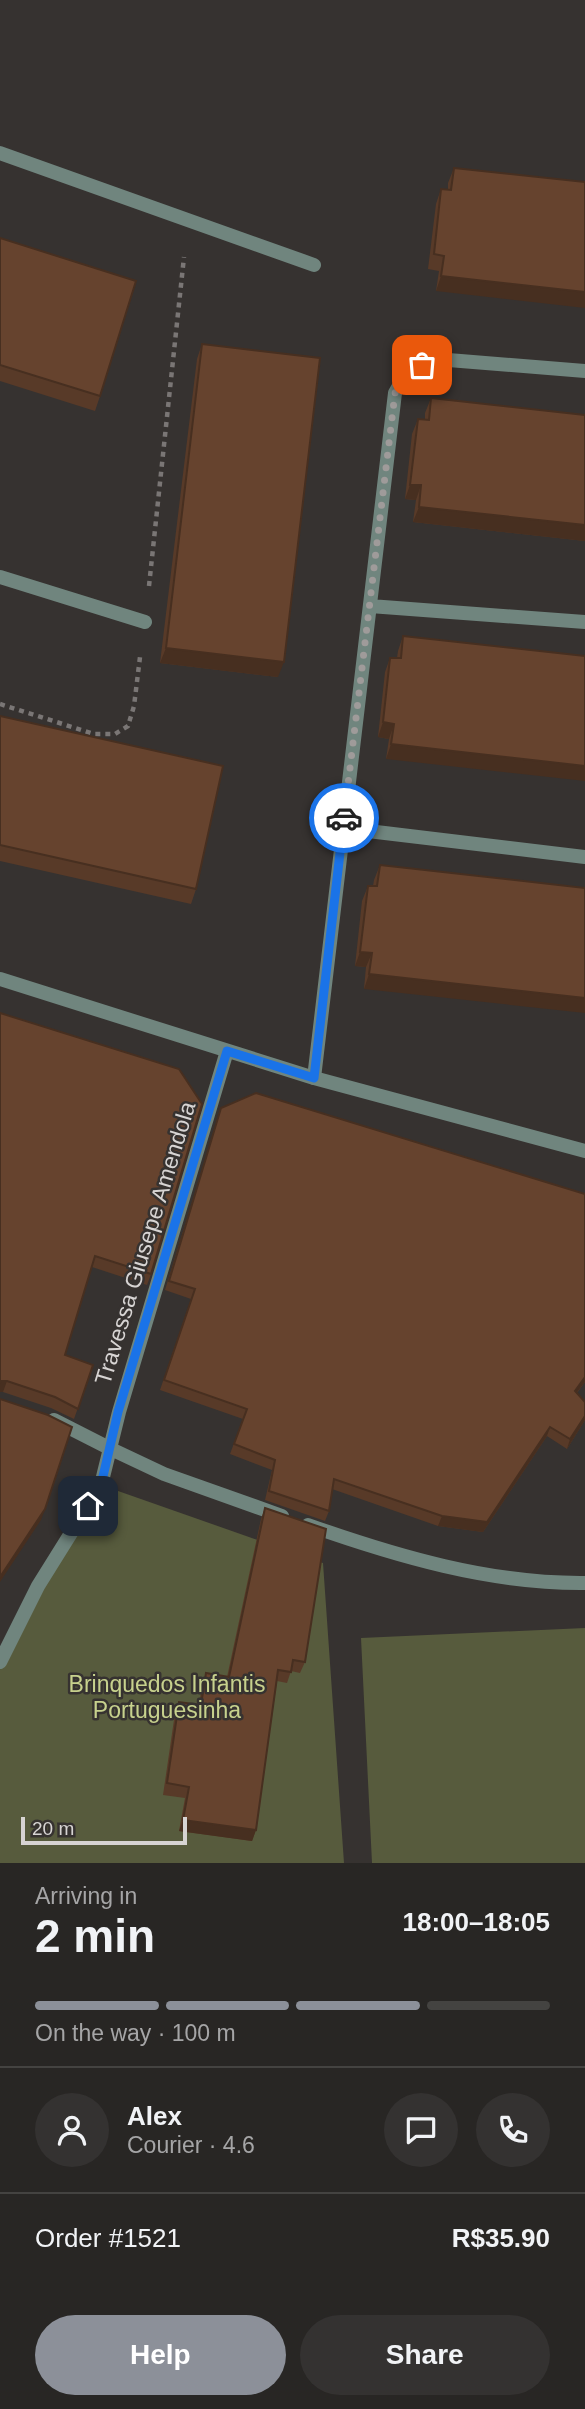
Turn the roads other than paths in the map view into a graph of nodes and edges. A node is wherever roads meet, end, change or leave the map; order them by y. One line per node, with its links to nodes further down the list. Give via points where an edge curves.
1 (0, 153): 2 (street)
2 (314, 265)
3 (585, 371): 5 (street, via 436,359 408,370 395,393)
4 (0, 577): 6 (street)
5 (370, 606): 7 (street); 8 (street)
6 (145, 622)
7 (585, 622)
8 (343, 828): 9 (street); 12 (street)
9 (585, 857)
10 (0, 979): 11 (street)
11 (227, 1051): 12 (street); 15 (street, Travessa Giusepe Amendola, via 118,1412)
12 (314, 1078): 13 (street)
13 (585, 1151)
14 (36, 1413): 15 (street)
15 (111, 1449): 16 (street, via 164,1474 368,1546 515,1579); 17 (street, Travessa Giusepe Amendola, via 101,1485 38,1586)
16 (585, 1583)
17 (0, 1662)

